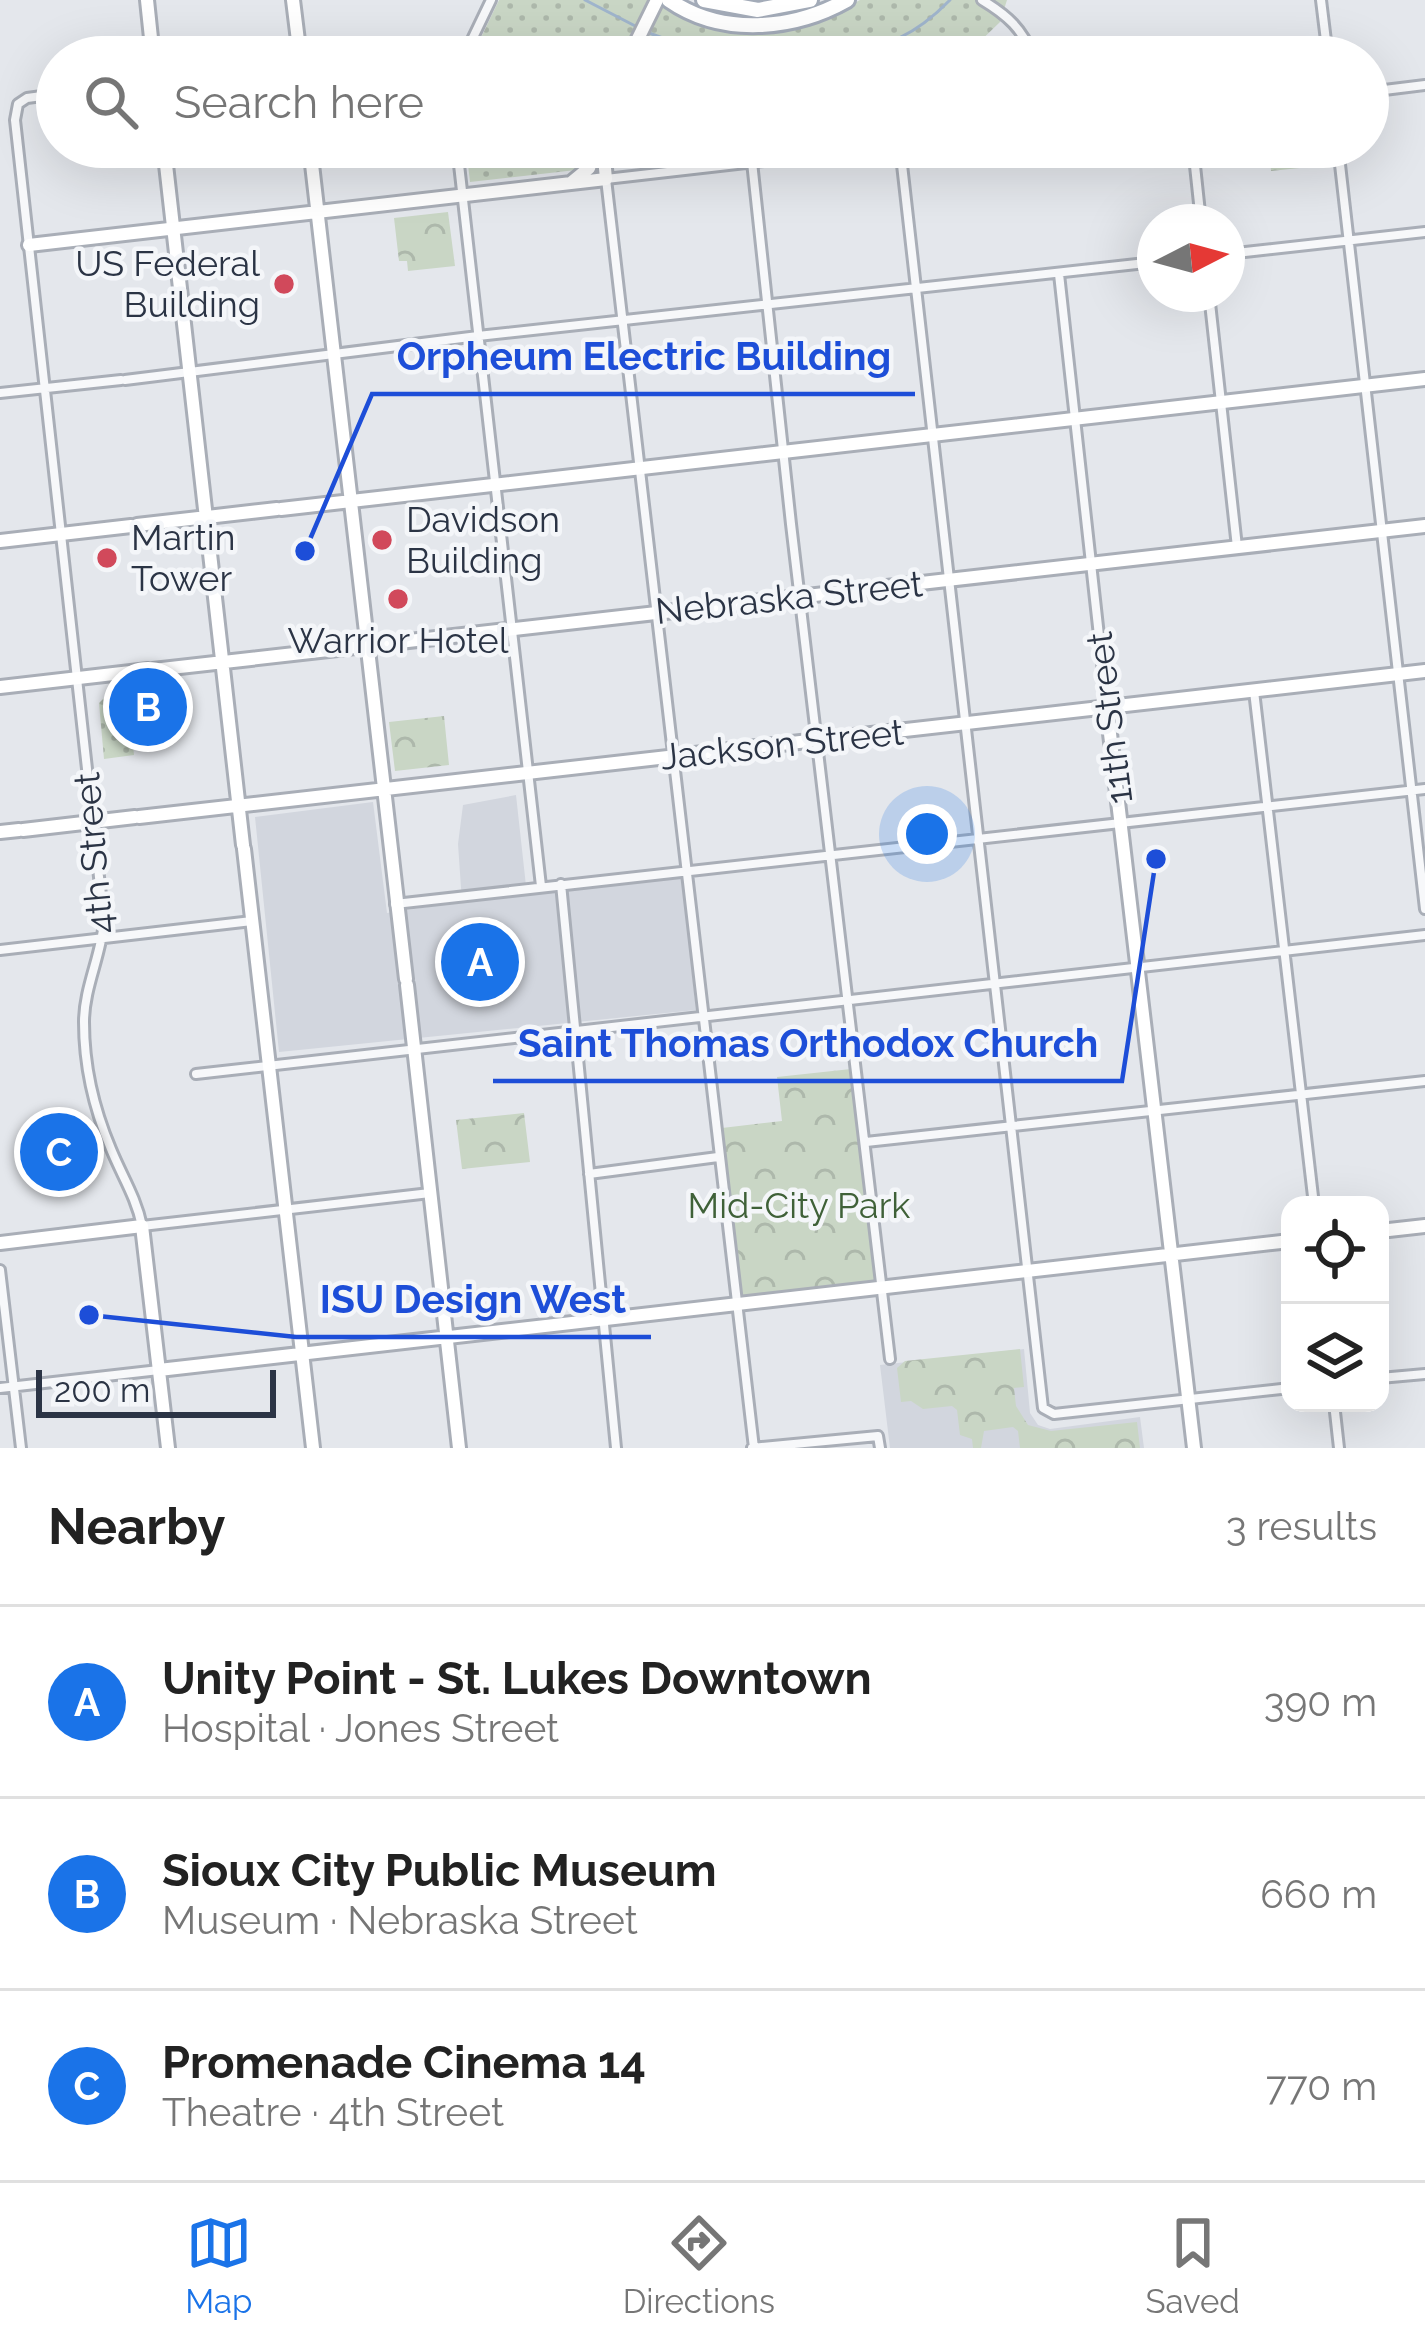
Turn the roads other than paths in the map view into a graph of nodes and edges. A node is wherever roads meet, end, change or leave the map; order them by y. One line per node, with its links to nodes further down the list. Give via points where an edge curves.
1 (147, 0): 11 (main road)
2 (293, 0): 12 (main road)
3 (490, 0): 13 (street)
4 (669, 0): 7 (main road, via 744,25 815,16)
5 (704, 0): 6 (main road, via 758,10)
6 (810, 0)
7 (847, 0)
8 (982, 0): 15 (street)
9 (1321, 0): 16 (street)
10 (655, 5): 14 (main road)
11 (151, 36)
12 (297, 36)
13 (473, 36)
14 (639, 36)
15 (1024, 36)
16 (1325, 36)
17 (1425, 85): 18 (street)
18 (1389, 89)
19 (36, 97): 38 (street, 4th Street, via 17,104 15,120)
20 (166, 168): 35 (main road)
21 (312, 168): 34 (main road)
22 (459, 168): 32 (street)
23 (589, 168): 31 (main road)
24 (605, 168): 30 (main road)
25 (701, 168): 30 (street)
26 (753, 168): 43 (street)
27 (902, 168): 42 (street)
28 (1195, 168): 33 (street)
29 (1340, 168): 37 (street)
30 (607, 179): 31 (main road); 45 (street)
31 (571, 183): 32 (main road)
32 (462, 196): 34 (main road); 46 (street)
33 (1199, 204)
34 (317, 212): 35 (main road); 47 (main road)
35 (173, 228): 38 (main road); 48 (main road)
36 (1425, 232): 37 (street)
37 (1348, 242): 39 (street); 50 (street)
38 (29, 244): 51 (street, 4th Street)
39 (1245, 252)
40 (1137, 264): 41 (street)
41 (1059, 274): 42 (street); 54 (street, 11th Street)
42 (916, 290): 43 (street); 55 (street)
43 (768, 307): 45 (street); 56 (street)
44 (1211, 312): 53 (street)
45 (622, 320): 46 (street); 57 (street)
46 (478, 336): 47 (street); 58 (street)
47 (333, 352): 48 (street); 59 (main road)
48 (189, 373): 51 (street); 60 (main road)
49 (1425, 379): 50 (main road)
50 (1365, 386): 53 (main road); 62 (street)
51 (44, 389): 52 (street); 63 (street, 4th Street)
52 (0, 394)
53 (1219, 402): 54 (main road); 65 (street)
54 (1075, 419): 55 (main road); 66 (street, 11th Street)
55 (932, 435): 56 (main road); 67 (street)
56 (784, 452): 57 (main road); 68 (street)
57 (640, 468): 58 (main road); 69 (street)
58 (495, 485): 59 (main road); 70 (street)
59 (351, 501): 60 (main road); 71 (main road)
60 (206, 517): 63 (main road); 72 (main road)
61 (1425, 526): 62 (main road, Nebraska Street)
62 (1381, 531): 65 (main road, Nebraska Street); 74 (street)
63 (60, 534): 64 (main road); 75 (street, 4th Street)
64 (0, 541)
65 (1237, 548): 66 (main road, Nebraska Street)
66 (1091, 564): 67 (main road, Nebraska Street); 78 (street, 11th Street)
67 (946, 580): 68 (main road, Nebraska Street); 79 (street)
68 (800, 596): 69 (main road, Nebraska Street); 80 (street)
69 (657, 612): 70 (main road, Nebraska Street); 81 (street)
70 (511, 628): 71 (main road, Nebraska Street); 82 (street)
71 (368, 645): 72 (main road, Nebraska Street); 83 (main road)
72 (222, 662): 75 (main road, Nebraska Street); 86 (main road)
73 (1425, 671): 74 (main road, Jackson Street)
74 (1399, 674): 77 (main road, Jackson Street); 85 (street)
75 (76, 679): 76 (main road, Nebraska Street); 88 (street, 4th Street)
76 (0, 687)
77 (1254, 690): 78 (main road, Jackson Street); 87 (street)
78 (1107, 708): 79 (main road, Jackson Street); 89 (main road, 11th Street)
79 (965, 723): 80 (main road, Jackson Street); 91 (street)
80 (819, 740): 81 (main road, Jackson Street); 92 (street)
81 (673, 756): 82 (main road, Jackson Street); 93 (street)
82 (528, 772): 83 (main road, Jackson Street); 95 (street)
83 (382, 789): 86 (main road, Jackson Street); 96 (main road)
84 (1425, 789): 85 (street)
85 (1411, 790): 87 (street); 97 (street)
86 (238, 805): 88 (main road, Jackson Street); 98 (main road)
87 (1269, 806): 89 (street); 102 (street)
88 (92, 822): 90 (main road, Jackson Street); 100 (street, 4th Street)
89 (1121, 822): 91 (street); 103 (main road, 11th Street)
90 (0, 832)
91 (978, 837): 92 (street); 104 (street)
92 (832, 855): 93 (street); 105 (street)
93 (686, 871): 94 (street); 106 (street)
94 (561, 884): 95 (street); 107 (street)
95 (541, 886): 96 (street)
96 (395, 904): 108 (main road)
97 (1425, 909)
98 (252, 921): 100 (street); 109 (main road)
99 (1425, 935): 102 (street)
100 (102, 937): 101 (street); 121 (street, 4th Street, via 84,1016 88,1073)
101 (0, 950)
102 (1283, 950): 103 (street); 112 (street)
103 (1138, 965): 104 (street); 113 (main road, 11th Street)
104 (995, 983): 105 (street); 114 (street)
105 (849, 999): 106 (street); 115 (street)
106 (702, 1016): 107 (street); 116 (street)
107 (575, 1030): 108 (street); 117 (street)
108 (413, 1048): 109 (street); 118 (main road)
109 (268, 1066): 110 (street); 120 (main road)
110 (196, 1074)
111 (1425, 1081): 112 (street)
112 (1301, 1093): 113 (street); 119 (street)
113 (1154, 1112): 114 (street); 126 (main road, 11th Street)
114 (1011, 1126): 115 (street); 128 (street)
115 (865, 1142): 129 (street)
116 (718, 1157): 117 (street); 130 (street)
117 (589, 1174): 131 (street)
118 (430, 1193): 120 (street); 132 (main road)
119 (1313, 1196)
120 (285, 1210): 121 (street); 133 (main road)
121 (142, 1226): 125 (main road); 135 (main road, 4th Street)
122 (1425, 1226): 123 (main road)
123 (1389, 1230)
124 (1281, 1242): 126 (main road)
125 (0, 1243)
126 (1171, 1256): 128 (main road); 141 (main road, 11th Street)
127 (0, 1270): 138 (street)
128 (1028, 1272): 129 (main road); 141 (street, via 1043,1408 1054,1414)
129 (882, 1287): 130 (main road); 134 (street)
130 (735, 1304): 131 (main road); 149 (street)
131 (603, 1319): 132 (main road); 148 (street)
132 (446, 1336): 133 (main road); 147 (main road)
133 (302, 1354): 135 (main road); 146 (main road)
134 (890, 1359)
135 (159, 1370): 138 (street); 145 (main road, 4th Street)
136 (1425, 1374): 137 (street)
137 (1389, 1377)
138 (14, 1386): 139 (street); 144 (street)
139 (0, 1388)
140 (1281, 1389): 141 (street)
141 (1189, 1401): 151 (main road, 11th Street)
142 (1335, 1412): 152 (street)
143 (774, 1447): 149 (street); 150 (street, via 878,1436)
144 (21, 1448)
145 (168, 1448)
146 (314, 1448)
147 (459, 1448)
148 (616, 1448)
149 (752, 1448)
150 (880, 1448)
151 (1194, 1448)
152 (1339, 1448)

